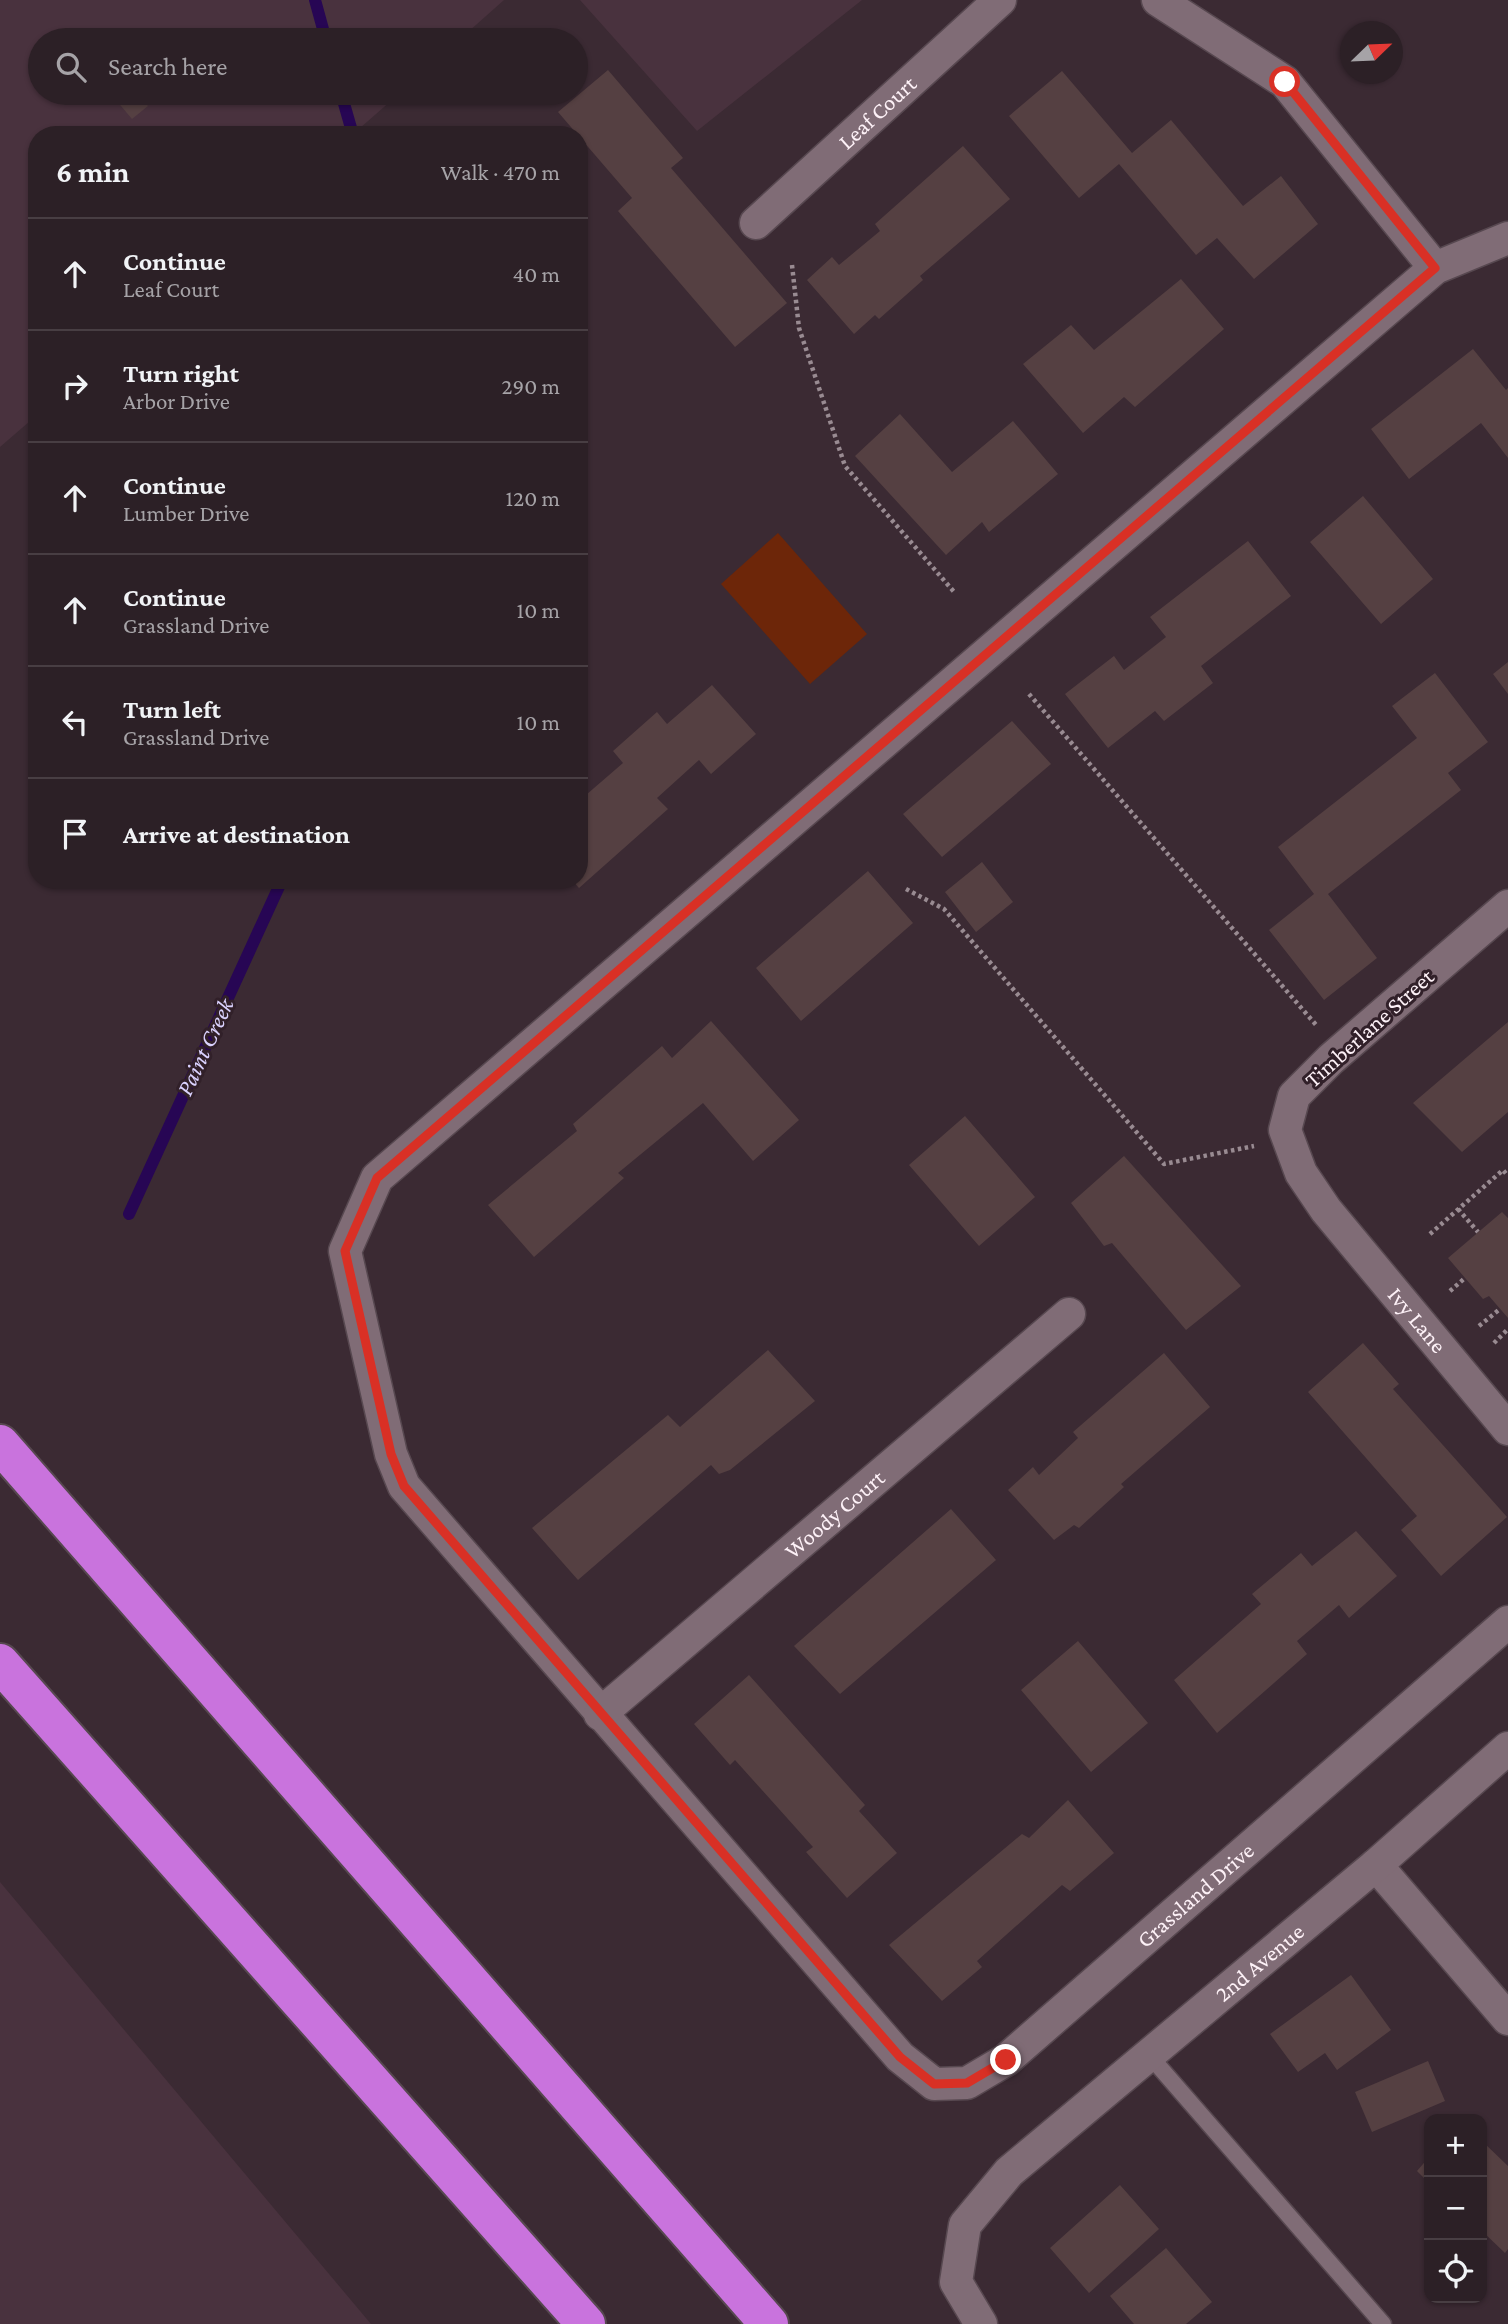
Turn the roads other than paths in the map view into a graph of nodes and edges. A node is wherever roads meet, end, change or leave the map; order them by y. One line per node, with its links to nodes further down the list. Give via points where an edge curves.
1 (1000, 0): 3 (street, Leaf Court)
2 (1158, 0): 5 (street, via 1285,82)
3 (756, 223)
4 (1508, 238): 5 (street, Grassland Drive)
5 (1435, 268): 13 (street, Grassland Drive, via 377,1178 345,1251 391,1454 404,1486)
6 (1508, 906): 7 (street, Timberlane Street, via 1294,1096 1285,1130 1301,1173)
7 (1326, 1210): 9 (street, Ivy Lane)
8 (1069, 1314): 13 (street, Woody Court)
9 (1508, 1429)
10 (0, 1444): 19 (highway)
11 (1508, 1622): 13 (street, Grassland Drive, via 1006,2060 967,2083 934,2084 900,2057)
12 (0, 1664): 18 (highway)
13 (600, 1714)
14 (1508, 1748): 15 (street, 2nd Avenue)
15 (1376, 1865): 16 (street); 17 (street, 2nd Avenue)
16 (1508, 2019)
17 (1149, 2055): 20 (street, 2nd Avenue, via 1009,2172 965,2225 956,2282); 21 (lane)
18 (586, 2324)
19 (769, 2324)
20 (981, 2324)
21 (1383, 2324)

